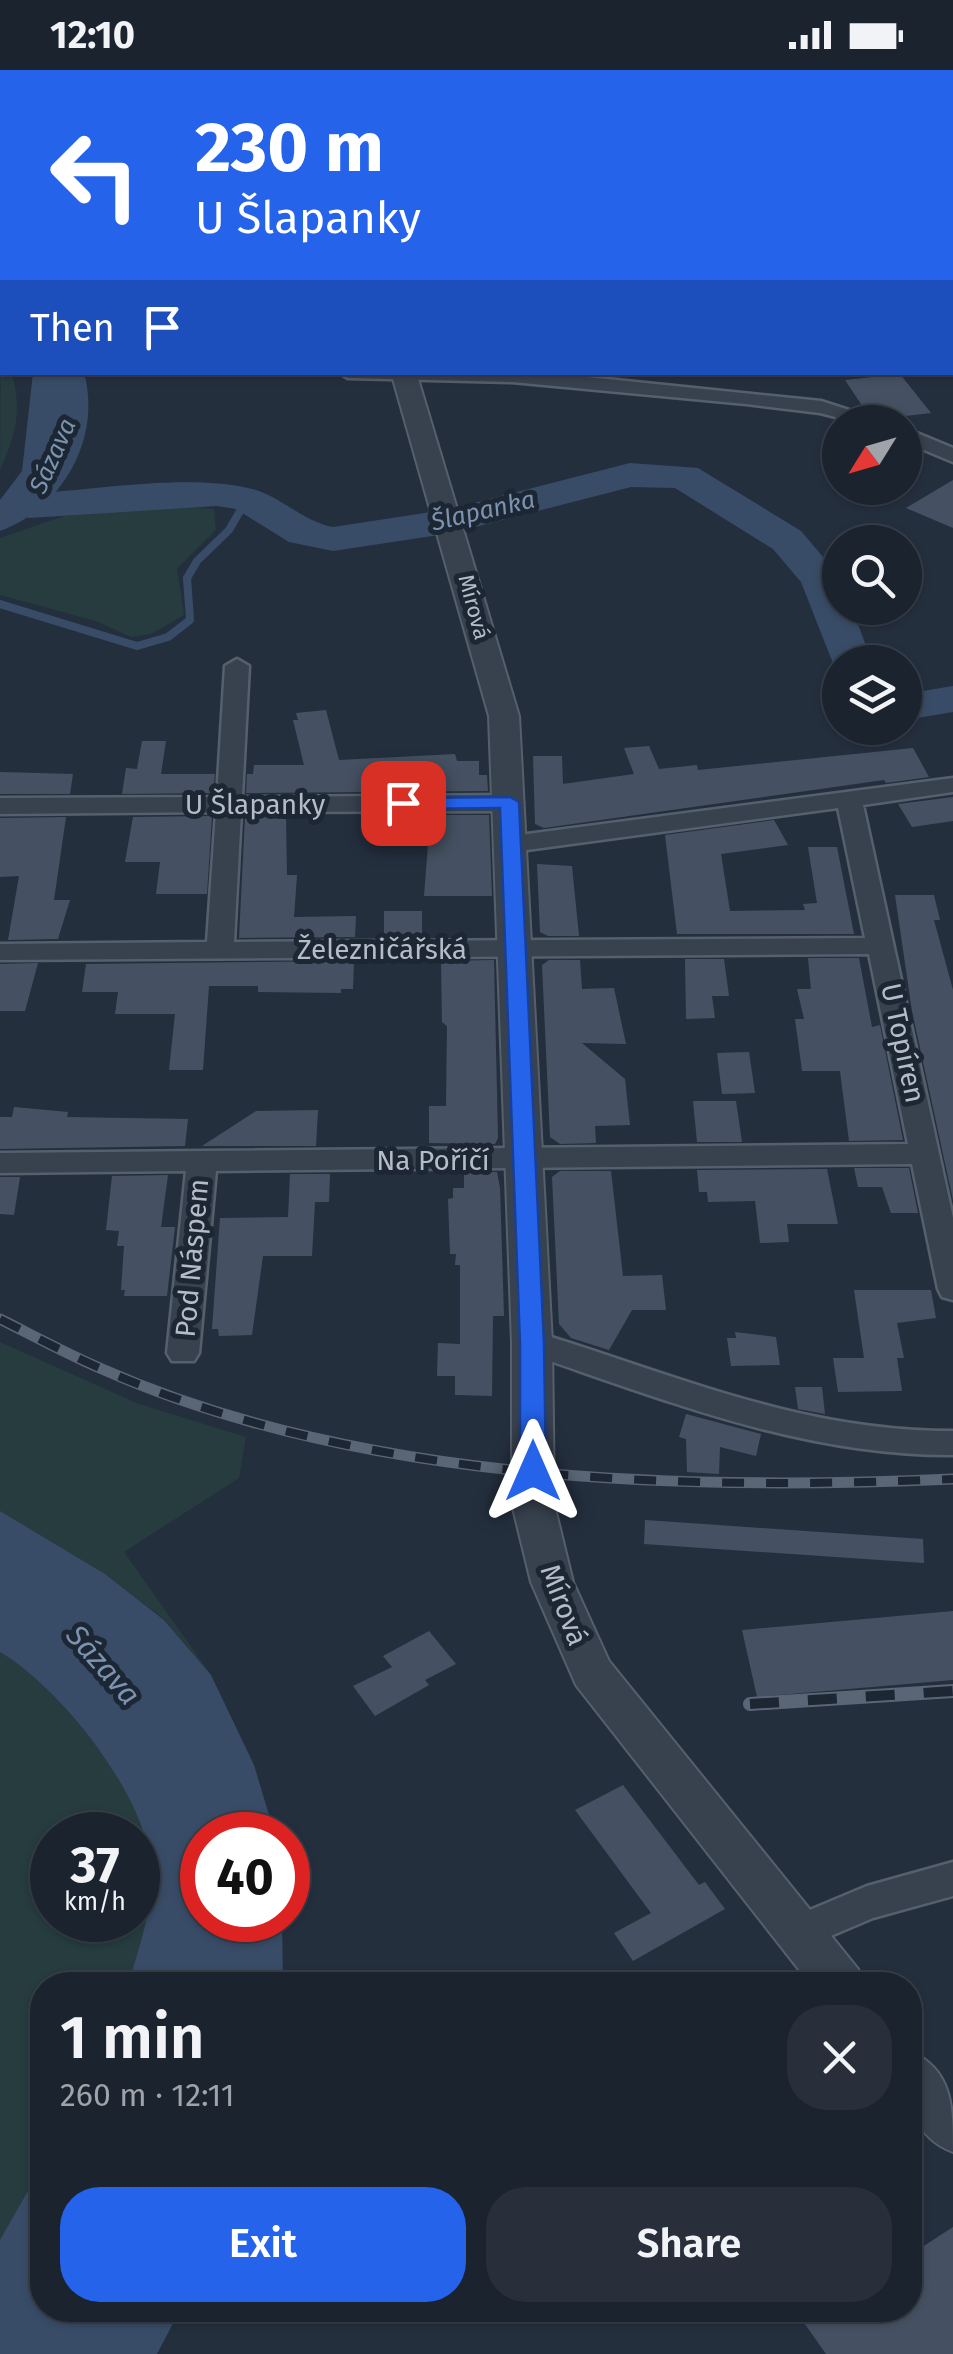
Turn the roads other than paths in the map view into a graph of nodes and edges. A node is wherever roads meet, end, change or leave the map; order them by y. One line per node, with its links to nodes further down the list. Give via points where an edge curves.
1 (404, 375): 9 (street, Mírová, via 504,716)
2 (519, 375): 3 (street)
3 (822, 409)
4 (922, 442): 5 (street)
5 (953, 456)
6 (237, 666): 10 (street)
7 (953, 785): 8 (street)
8 (850, 798): 12 (street); 13 (street, U Topíren)
9 (510, 802): 10 (street, U Šlapanky); 12 (street, Mírová)
10 (232, 804): 11 (street, U Šlapanky); 15 (street)
11 (0, 806)
12 (512, 844): 14 (street, Mírová)
13 (884, 946): 14 (street, Železničářská); 17 (street, U Topíren)
14 (516, 948): 15 (street, Železničářská); 18 (street, Mírová)
15 (220, 950): 16 (street, Železničářská)
16 (0, 952)
17 (926, 1154): 18 (street, Na Poříčí); 21 (street, U Topíren)
18 (524, 1160): 19 (street, Na Poříčí); 22 (street, Mírová)
19 (202, 1162): 20 (street, Na Poříčí); 23 (street, Pod Náspem)
20 (0, 1163)
21 (953, 1289)
22 (532, 1343): 24 (street, via 829,1436 891,1445); 26 (street, Mírová, via 533,1504 566,1622 592,1672)
23 (183, 1354)
24 (953, 1443)
25 (953, 1879): 26 (street, via 868,1903)
26 (800, 1932): 27 (street, Mírová)
27 (831, 1972)
28 (922, 2089): 29 (street)
29 (953, 2128)

